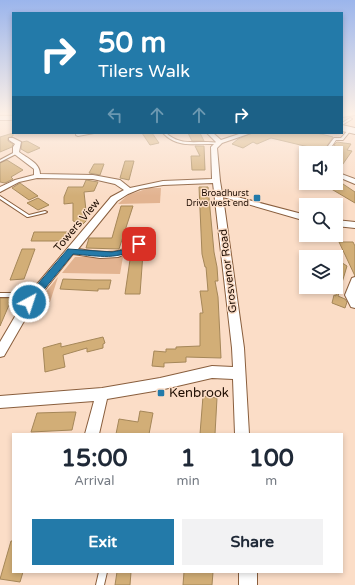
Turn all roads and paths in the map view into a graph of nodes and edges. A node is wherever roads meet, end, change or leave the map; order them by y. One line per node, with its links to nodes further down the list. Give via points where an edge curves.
1 (15, 141): 5 (street)
2 (25, 141): 5 (street)
3 (180, 141): 6 (lane, via 189,144)
4 (223, 141): 6 (street)
5 (18, 143): 7 (street)
6 (218, 143): 11 (street, Grosvenor Road, via 214,151)
7 (16, 153): 8 (lane); 9 (street, via 34,165)
8 (0, 161)
9 (37, 176): 13 (street, via 17,181); 14 (street, via 93,177 117,182)
10 (343, 178): 12 (street)
11 (216, 181): 14 (street, Towers View, via 151,184); 15 (street, Grosvenor Road)
12 (355, 182)
13 (0, 190)
14 (128, 190): 23 (street, Towers View, via 110,204)
15 (219, 194): 18 (street); 29 (street, Grosvenor Road)
16 (0, 197): 17 (lane, via 28,216)
17 (45, 212)
18 (299, 216)
19 (343, 224): 20 (street)
20 (353, 226): 21 (street)
21 (355, 233)
22 (145, 245): 23 (street, via 139,244 125,252 112,254)
23 (70, 251): 26 (street, Towers View)
24 (355, 281): 27 (street, via 350,295)
25 (0, 295): 26 (lane, via 23,295)
26 (31, 299): 28 (street, Towers View)
27 (355, 304)
28 (0, 352)
29 (239, 373): 30 (street, via 212,372); 33 (street, Grosvenor Road)
30 (102, 394): 31 (street); 32 (street)
31 (0, 402)
32 (92, 433)
33 (242, 433)
34 (103, 573): 36 (lane)
35 (248, 573): 37 (street)
36 (100, 585)
37 (248, 585)

